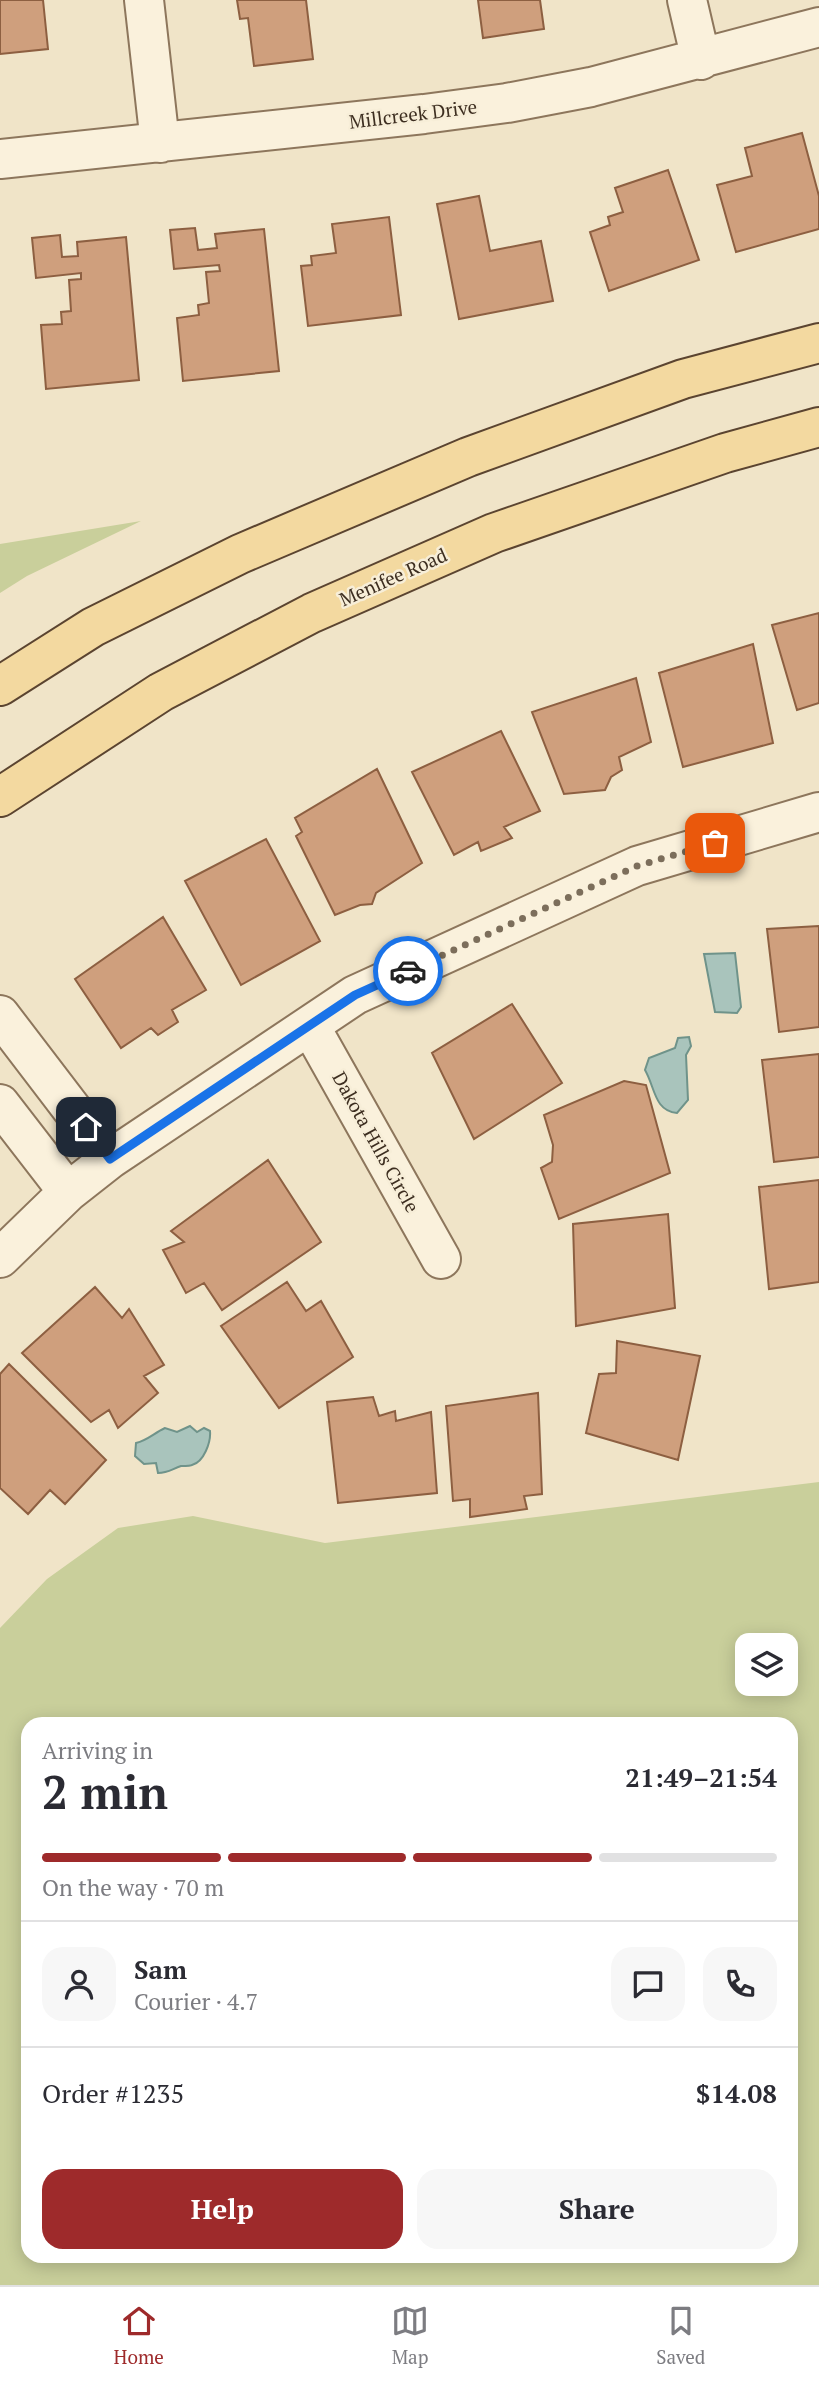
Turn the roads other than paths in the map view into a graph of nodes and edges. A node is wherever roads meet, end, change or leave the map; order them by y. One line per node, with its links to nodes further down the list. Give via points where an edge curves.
1 (144, 0): 5 (street)
2 (687, 0): 4 (street)
3 (819, 27): 4 (street, Millcreek Drive)
4 (701, 60): 5 (street, Millcreek Drive, via 507,103)
5 (160, 143): 6 (street, Millcreek Drive)
6 (0, 159)
7 (819, 343): 9 (main road, via 683,379 468,457 240,554 93,627)
8 (819, 427): 10 (main road, Menifee Road, via 725,453 494,533 312,613 160,692)
9 (0, 686)
10 (0, 797)
11 (819, 812): 13 (street, via 637,866 355,995)
12 (0, 1015): 15 (street)
13 (310, 1026): 15 (street); 18 (street, Dakota Hills Circle)
14 (0, 1104): 16 (street)
15 (110, 1159): 16 (street)
16 (68, 1192): 17 (street)
17 (0, 1258)
18 (441, 1259)

